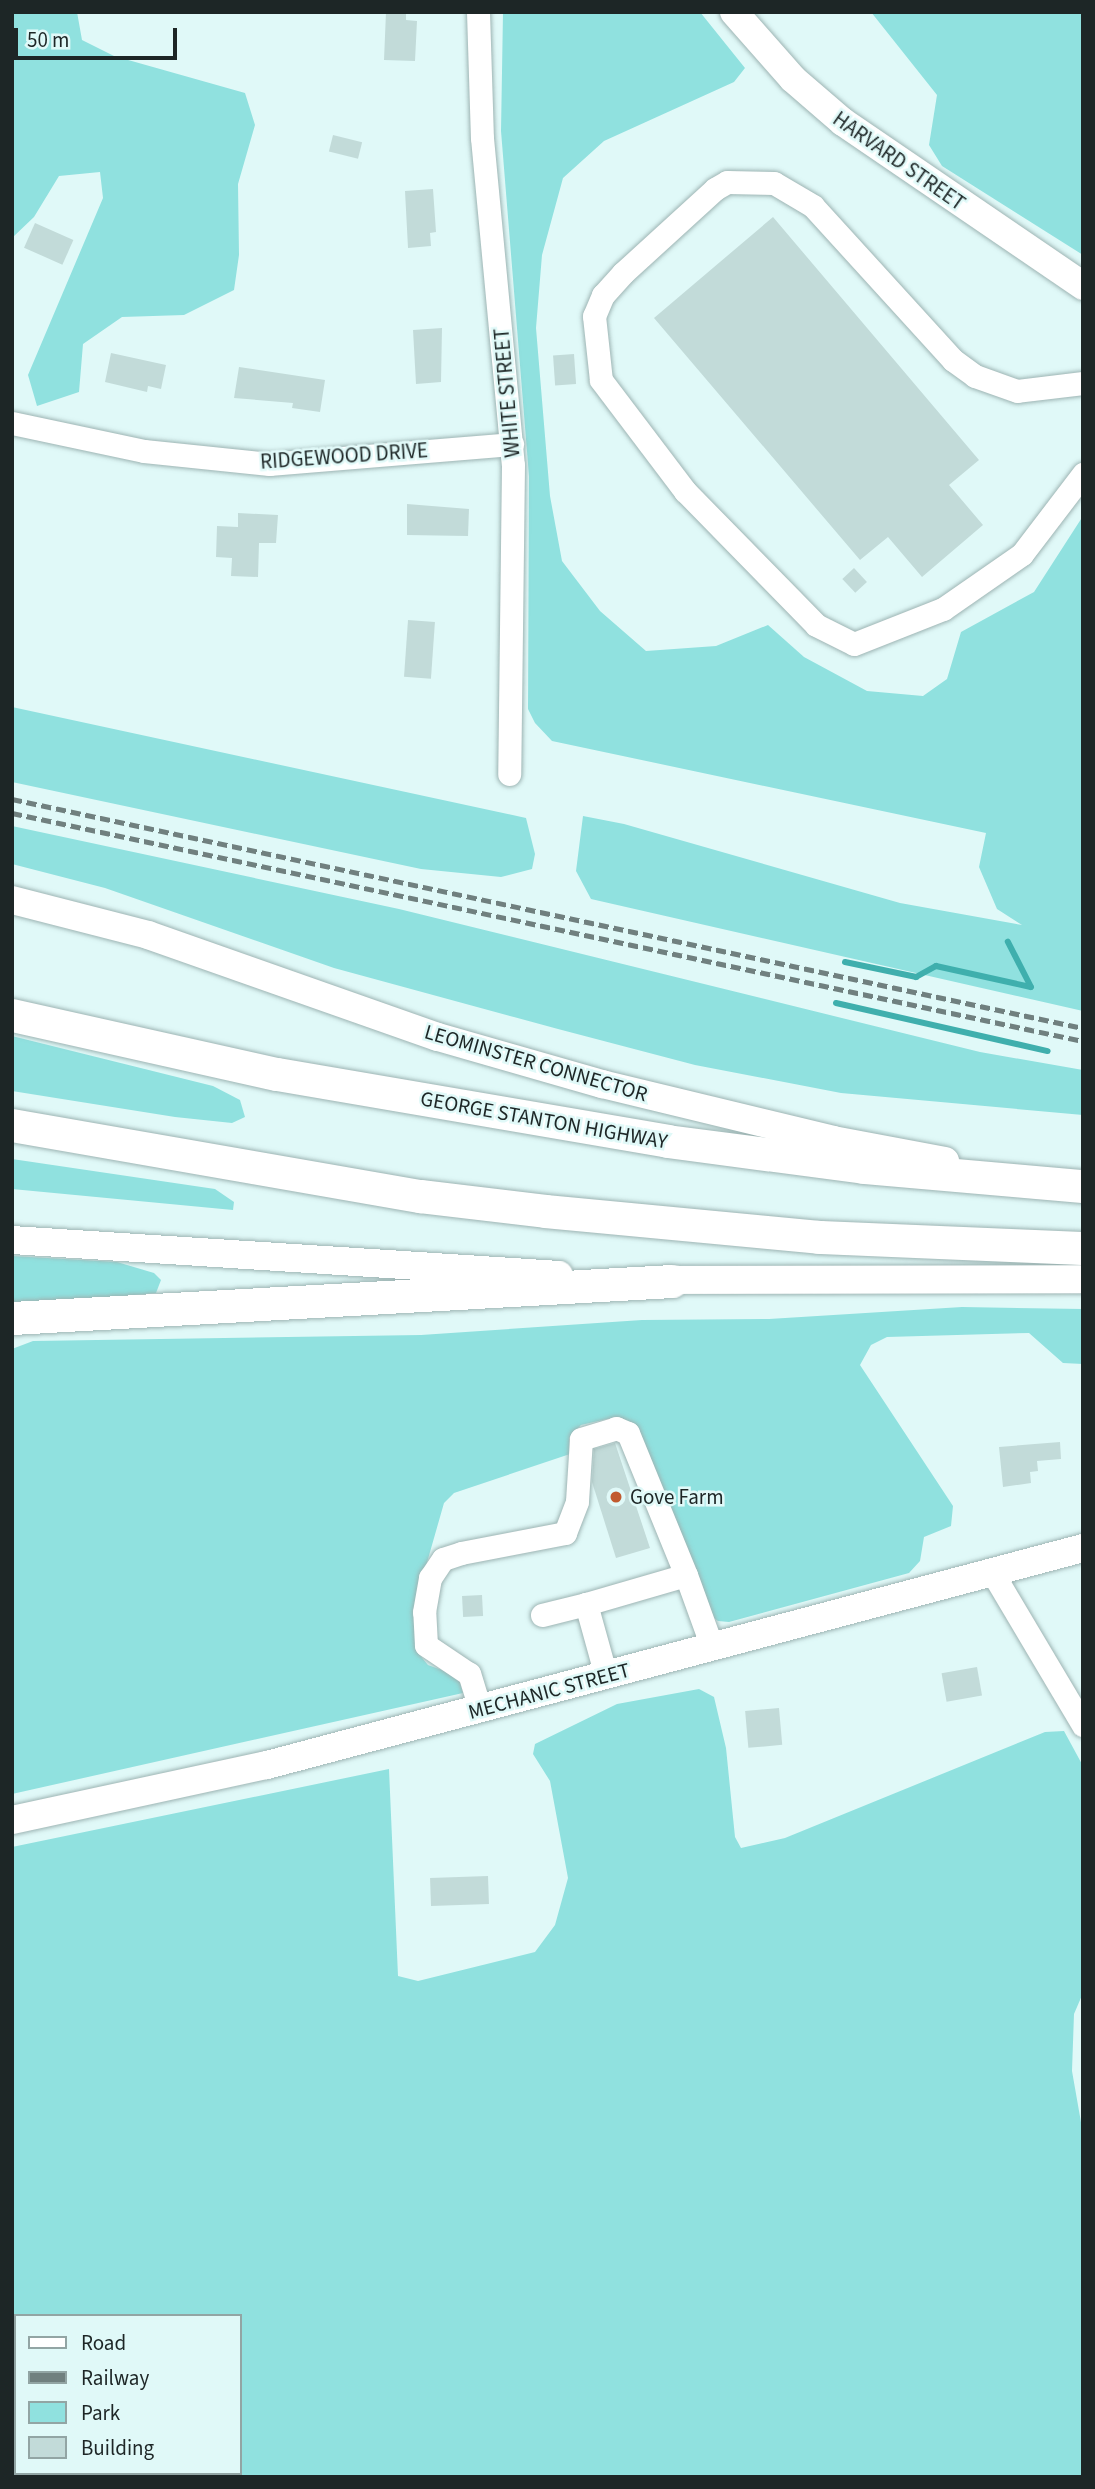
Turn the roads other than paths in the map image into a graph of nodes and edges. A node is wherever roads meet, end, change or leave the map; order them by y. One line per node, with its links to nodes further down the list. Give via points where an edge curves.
1 (478, 12): 6 (street, WHITE STREET, via 482,138)
2 (734, 12): 3 (main road, HARVARD STREET, via 826,109)
3 (1083, 286)
4 (1083, 383): 7 (street, via 1017,391 975,376 953,360 813,206 774,183 727,182 715,188 623,272 594,316 601,380 685,491 816,625 854,644 943,609 1022,554)
5 (12, 423): 6 (street, RIDGEWOOD DRIVE, via 144,451 269,464)
6 (512, 444): 8 (street, WHITE STREET)
7 (1083, 474)
8 (509, 774)
9 (12, 900): 12 (main road, LEOMINSTER CONNECTOR, via 148,935 438,1037 602,1084 833,1140)
10 (12, 1015): 12 (highway, GEORGE STANTON HIGHWAY, via 277,1073 667,1141 864,1167)
11 (12, 1125): 14 (highway, via 420,1196 533,1210 820,1237)
12 (1077, 1185)
13 (12, 1240): 16 (main road)
14 (1083, 1248)
15 (1083, 1279): 16 (main road)
16 (673, 1281): 17 (highway)
17 (12, 1318)
18 (1083, 1548): 19 (main road, MECHANIC STREET)
19 (992, 1572): 23 (main road, MECHANIC STREET); 26 (street)
20 (686, 1575): 21 (street); 23 (street); 25 (street, via 628,1433 616,1428 581,1439 577,1501 565,1533 461,1553 443,1559 430,1578 424,1612 426,1645 469,1674)
21 (586, 1604): 22 (street); 24 (street)
22 (542, 1615)
23 (712, 1647): 24 (main road, MECHANIC STREET)
24 (606, 1676): 25 (main road, MECHANIC STREET)
25 (481, 1709): 27 (main road, MECHANIC STREET, via 267,1765)
26 (1083, 1725)
27 (12, 1820)

